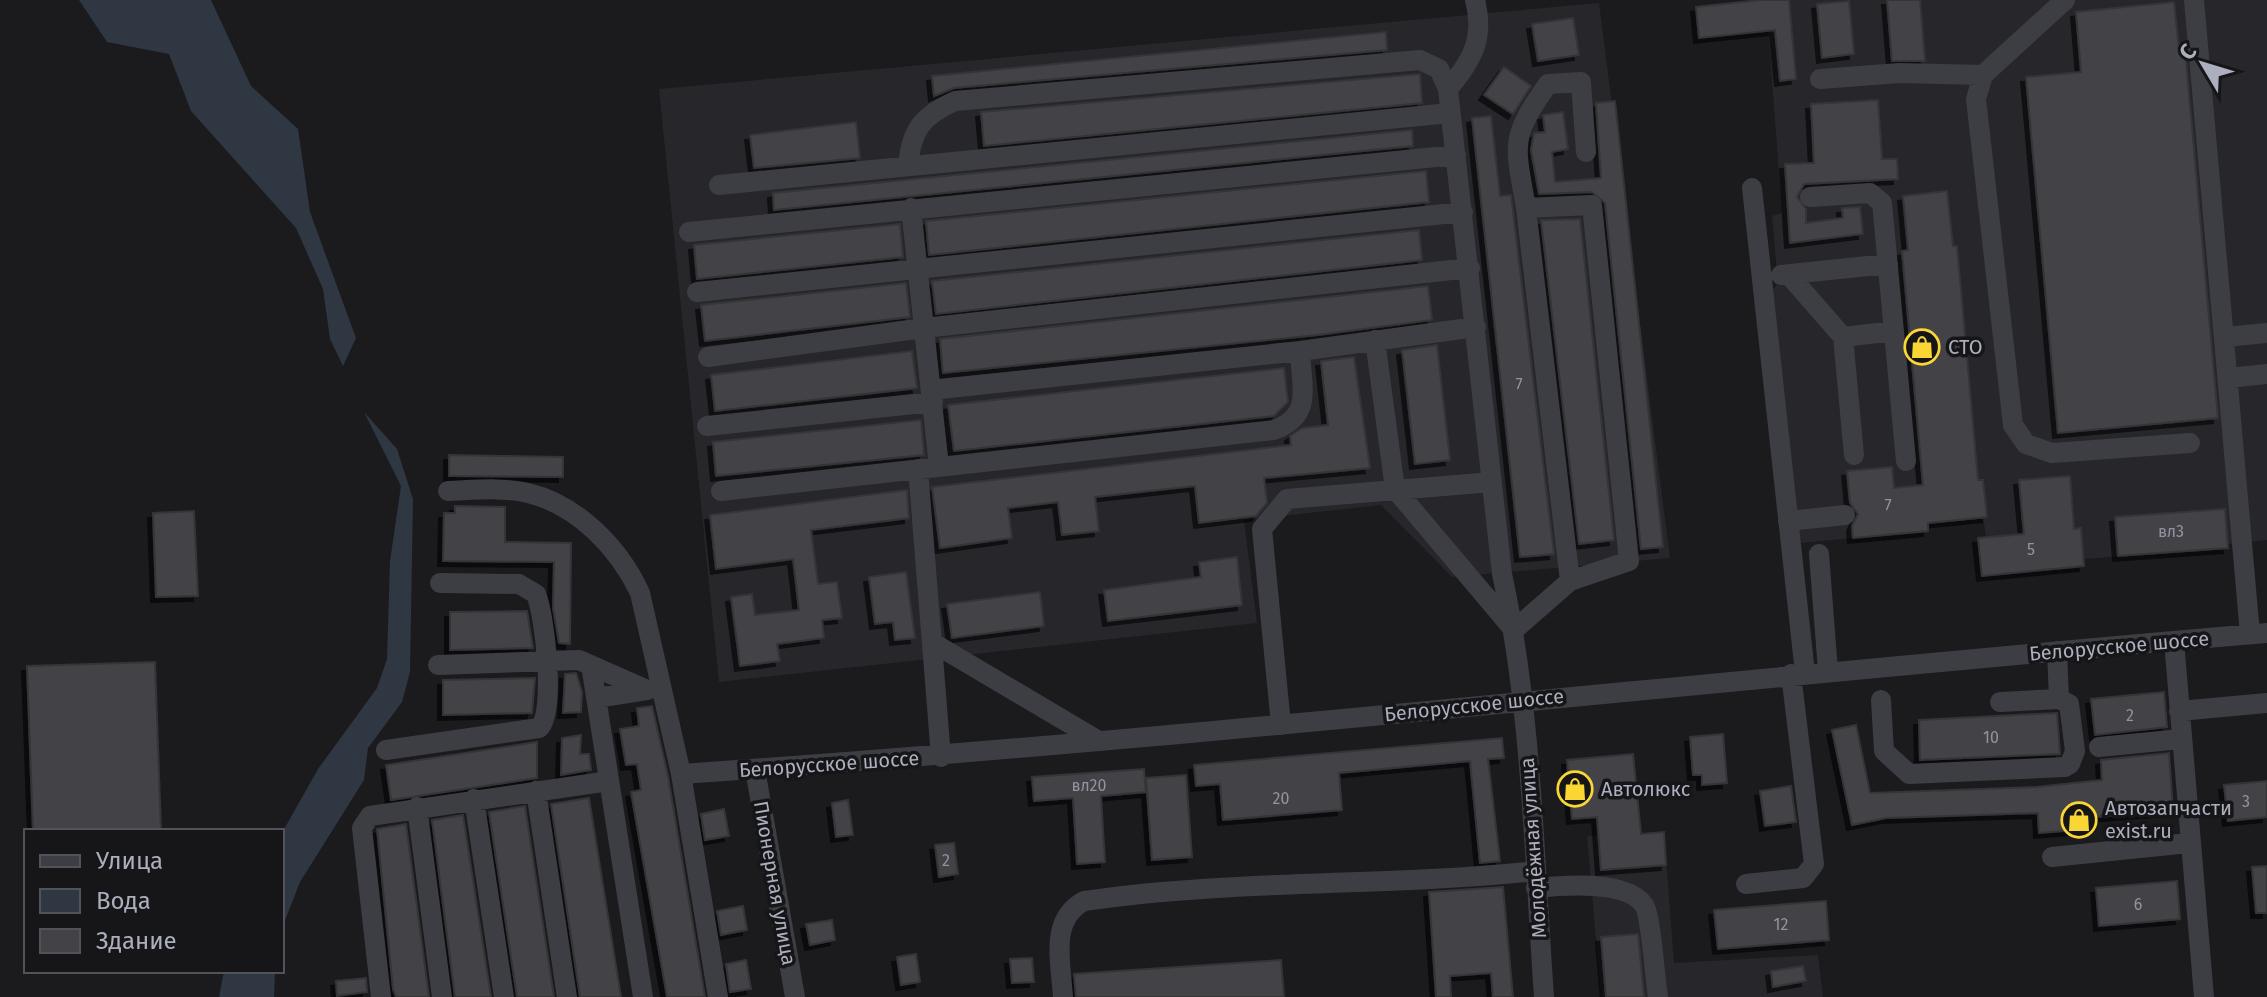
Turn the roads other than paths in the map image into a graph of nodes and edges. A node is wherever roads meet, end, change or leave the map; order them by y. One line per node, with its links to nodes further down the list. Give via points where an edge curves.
1 (1475, 0): 6 (street, via 1480,33 1475,52)
2 (2065, 0): 4 (street)
3 (2194, 0): 29 (street)
4 (1983, 75): 5 (street, via 1900,73); 37 (street, via 1976,99 2018,435 2039,451 2052,453)
5 (1820, 79)
6 (1448, 89): 7 (street, Молодёжная улица); 10 (street, via 1439,69 1420,60 955,101 931,112 913,135)
7 (1450, 113): 9 (street, Молодёжная улица); 10 (street)
8 (1586, 152): 15 (street, via 1581,82 1548,84 1522,121 1516,149)
9 (1456, 155): 14 (street); 16 (street, Молодёжная улица)
10 (908, 166): 11 (street)
11 (719, 185)
12 (1752, 188): 22 (street)
13 (1810, 197): 18 (street, via 1877,197)
14 (911, 208): 17 (street); 20 (street)
15 (1526, 208): 48 (street); 48 (street, via 1592,205 1629,561)
16 (1463, 212): 19 (street, Молодёжная улица); 20 (street)
17 (689, 232)
18 (1888, 264): 21 (street); 26 (street)
19 (1470, 268): 24 (street, Молодёжная улица); 25 (street)
20 (918, 269): 23 (street); 25 (street)
21 (1789, 275): 22 (street); 28 (street)
22 (1762, 278): 46 (street)
23 (697, 292)
24 (1476, 327): 30 (street); 41 (street, Молодёжная улица)
25 (924, 328): 32 (street); 35 (street)
26 (1894, 331): 28 (street); 39 (street)
27 (2267, 333): 29 (street)
28 (1843, 337): 38 (street)
29 (2225, 337): 34 (street)
30 (1375, 340): 31 (street); 42 (street)
31 (1300, 351): 35 (street); 40 (street, via 1302,407 1290,424 1274,430)
32 (708, 357)
33 (2267, 374): 34 (street)
34 (2228, 378): 51 (street)
35 (932, 396): 36 (street); 40 (street)
36 (707, 426)
37 (2190, 443)
38 (1854, 455)
39 (1906, 461)
40 (929, 468): 44 (street); 53 (street)
41 (1492, 482): 42 (street); 50 (street, Молодёжная улица)
42 (1395, 489): 50 (street); 68 (street, via 1287,499 1262,529)
43 (448, 491): 60 (street, via 530,494 594,529 640,593)
44 (721, 491)
45 (1845, 515): 46 (street)
46 (1788, 521): 59 (street)
47 (1819, 554): 58 (street)
48 (1570, 581): 50 (street)
49 (440, 583): 55 (street, via 529,587 540,604)
50 (1514, 630): 63 (street, Молодёжная улица)
51 (2259, 634): 52 (street, Белорусское шоссе)
52 (2174, 641): 54 (street, Белорусское шоссе); 67 (street)
53 (935, 644): 70 (street); 73 (street)
54 (2057, 651): 58 (street, Белорусское шоссе); 62 (street)
55 (546, 660): 56 (street); 57 (street); 72 (street, via 548,715 539,728)
56 (438, 665)
57 (591, 665): 60 (street); 61 (street)
58 (1828, 671): 59 (street, Белорусское шоссе)
59 (1798, 674): 63 (street, Белорусское шоссе); 83 (street, via 1814,864 1803,878)
60 (654, 689): 61 (street); 75 (street)
61 (596, 698): 76 (street)
62 (2059, 699): 64 (street, via 2072,709 2075,751 2065,767 1915,776 1884,751); 65 (street)
63 (1522, 700): 68 (street, Белорусское шоссе); 82 (street, Молодёжная улица)
64 (1881, 700)
65 (2000, 702)
66 (2267, 703): 67 (street)
67 (2179, 711): 69 (street)
68 (1281, 725): 70 (street, Белорусское шоссе)
69 (2181, 739): 71 (street); 80 (street)
70 (1099, 741): 73 (street, Белорусское шоссе)
71 (2099, 747)
72 (386, 750)
73 (941, 757): 74 (street, Белорусское шоссе)
74 (755, 769): 75 (street, Белорусское шоссе); 90 (street, Пионерная улица)
75 (681, 774): 89 (street)
76 (609, 781): 77 (street); 88 (street)
77 (536, 791): 78 (street); 87 (street)
78 (474, 799): 79 (street); 86 (street)
79 (417, 807): 84 (street, via 379,812 362,828); 85 (street)
80 (2189, 843): 81 (street); 94 (street)
81 (2052, 857)
82 (1536, 879): 91 (street, via 1300,882 1084,901 1064,916 1061,929); 92 (street, Молодёжная улица); 93 (street, via 1635,896 1648,914)
83 (1746, 884)
84 (381, 997)
85 (442, 997)
86 (504, 997)
87 (567, 997)
88 (643, 997)
89 (718, 997)
90 (795, 997)
91 (1063, 997)
92 (1544, 997)
93 (1658, 997)
94 (2204, 997)

